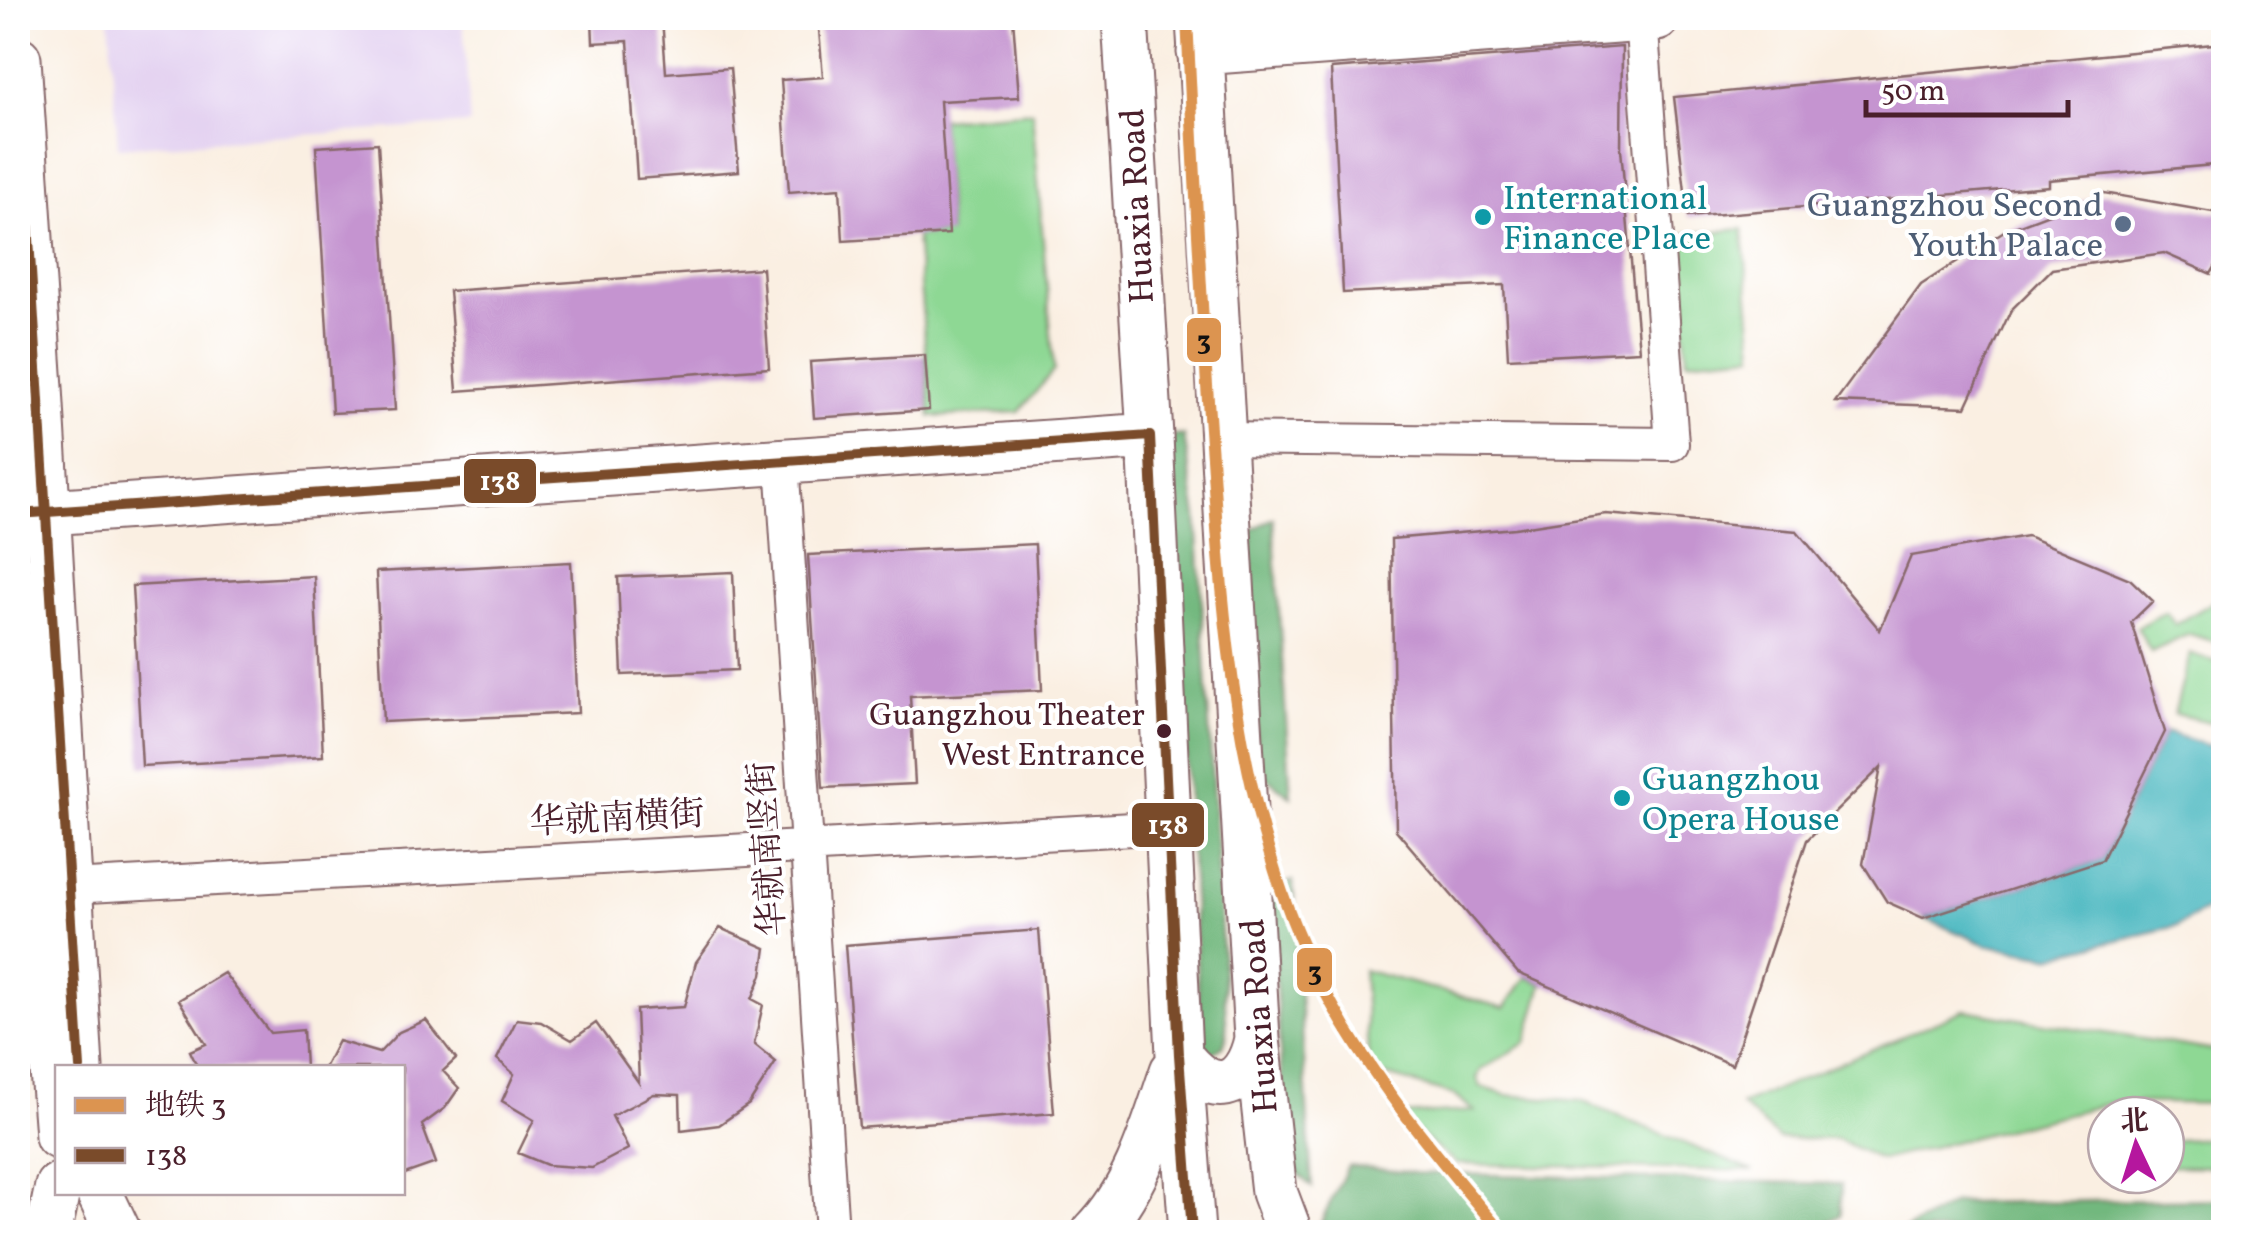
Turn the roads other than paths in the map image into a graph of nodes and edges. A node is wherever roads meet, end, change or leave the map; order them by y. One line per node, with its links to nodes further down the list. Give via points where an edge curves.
1 (1125, 18): 5 (main road, Huaxia Road)
2 (1646, 18): 3 (main road); 6 (street, via 1672,444)
3 (1200, 35): 6 (main road, Huaxia Road)
4 (18, 59): 8 (main road)
5 (1150, 436): 7 (main road); 10 (main road, Huaxia Road)
6 (1222, 439): 14 (main road, Huaxia Road)
7 (782, 461): 8 (main road); 11 (street, 华就南竖街)
8 (32, 512): 12 (main road)
9 (18, 614): 13 (main road)
10 (1169, 827): 11 (street, 华就南横街); 15 (main road, Huaxia Road)
11 (806, 847): 12 (street, 华就南横街); 23 (street, 华就南竖街)
12 (70, 887): 16 (main road)
13 (31, 962): 17 (main road)
14 (1257, 1038): 15 (main road, via 1252,1060 1230,1081 1216,1084 1192,1074); 18 (main road, Huaxia Road)
15 (1179, 1055): 24 (main road, via 1142,1160); 25 (main road, Huaxia Road)
16 (80, 1065)
17 (55, 1117)
18 (1269, 1156): 26 (main road, Huaxia Road); 27 (main road, via 1285,1202)
19 (56, 1195): 21 (main road)
20 (100, 1195): 22 (main road)
21 (44, 1232)
22 (118, 1232)
23 (832, 1232)
24 (1095, 1232)
25 (1192, 1232)
26 (1289, 1232)
27 (1313, 1232)

